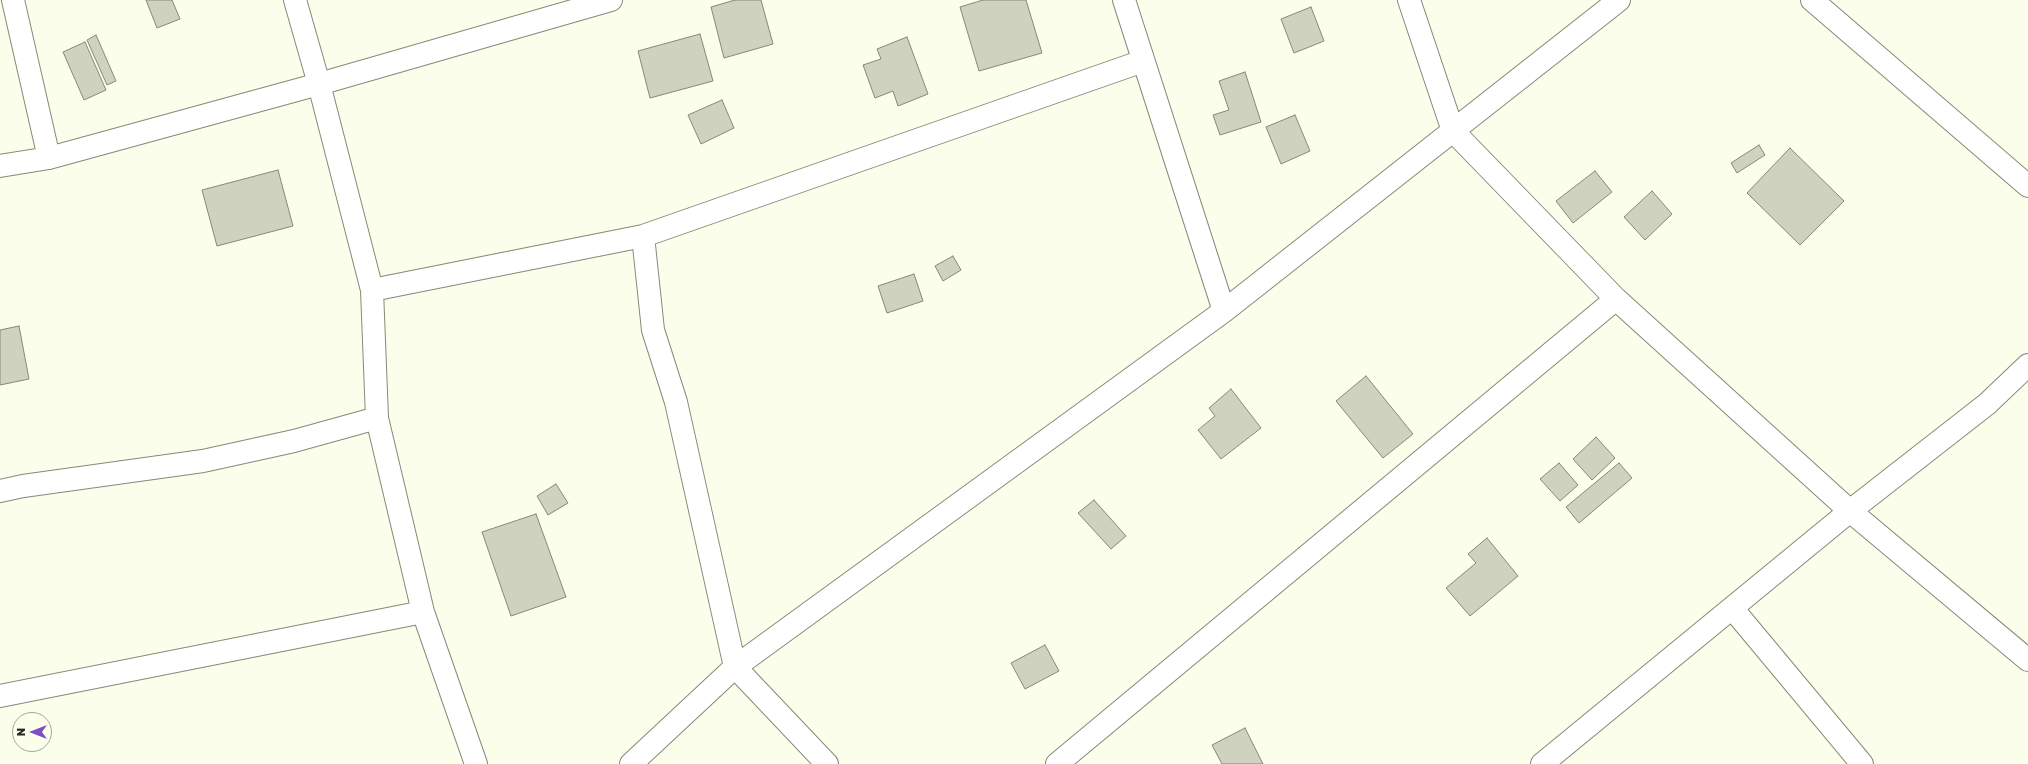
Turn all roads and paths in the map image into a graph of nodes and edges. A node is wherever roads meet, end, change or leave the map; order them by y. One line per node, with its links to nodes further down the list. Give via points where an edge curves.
1 (12, 0): 11 (street)
2 (295, 0): 9 (street)
3 (611, 0): 9 (street)
4 (1124, 0): 8 (street)
5 (1408, 0): 10 (street)
6 (1619, 0): 10 (street)
7 (1812, 0): 13 (street)
8 (1143, 61): 14 (street); 17 (street)
9 (319, 84): 11 (street); 15 (street)
10 (1453, 131): 16 (street); 17 (street)
11 (49, 158): 12 (street)
12 (0, 166)
13 (2028, 186)
14 (643, 236): 15 (street); 25 (street, via 653,330 676,402)
15 (372, 290): 19 (street)
16 (1616, 299): 21 (street); 30 (street)
17 (1224, 311): 25 (street)
18 (2028, 365): 21 (street, via 1987,404)
19 (377, 418): 20 (street, via 294,441 203,461); 23 (street)
20 (0, 491)
21 (1850, 510): 22 (street); 24 (street)
22 (1732, 608): 31 (street); 32 (street)
23 (423, 612): 26 (street); 27 (street)
24 (2028, 660)
25 (735, 667): 28 (street); 29 (street)
26 (0, 696)
27 (476, 764)
28 (631, 764)
29 (827, 764)
30 (1057, 764)
31 (1542, 764)
32 (1862, 764)

